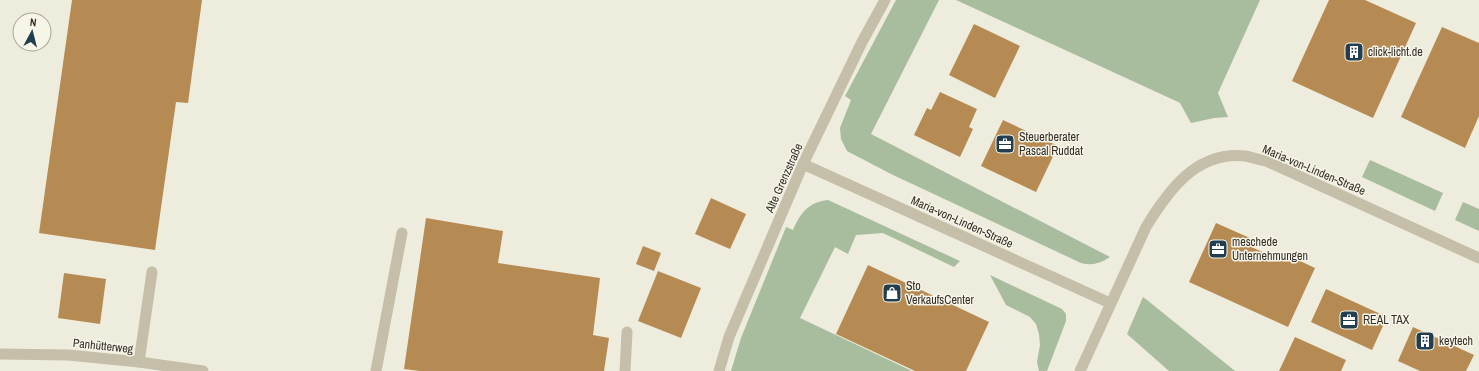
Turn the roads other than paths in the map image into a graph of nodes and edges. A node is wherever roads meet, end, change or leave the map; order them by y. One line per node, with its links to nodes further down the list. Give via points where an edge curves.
1 (885, 0): 2 (street, Alte Grenzstraße)
2 (803, 164): 6 (street, Maria-von-Linden-Straße); 13 (street, Alte Grenzstraße, via 729,337)
3 (402, 233): 11 (street)
4 (1479, 258): 6 (street, Maria-von-Linden-Straße, via 1266,162 1244,156 1224,157 1194,168 1164,200 1146,227)
5 (152, 272): 9 (street)
6 (1110, 303): 14 (street, Maria-von-Linden-Straße)
7 (627, 332): 12 (street)
8 (0, 354): 9 (street, Panhütterweg, via 68,355)
9 (139, 362): 10 (street, Panhütterweg)
10 (203, 371)
11 (376, 371)
12 (625, 371)
13 (719, 371)
14 (1080, 371)

